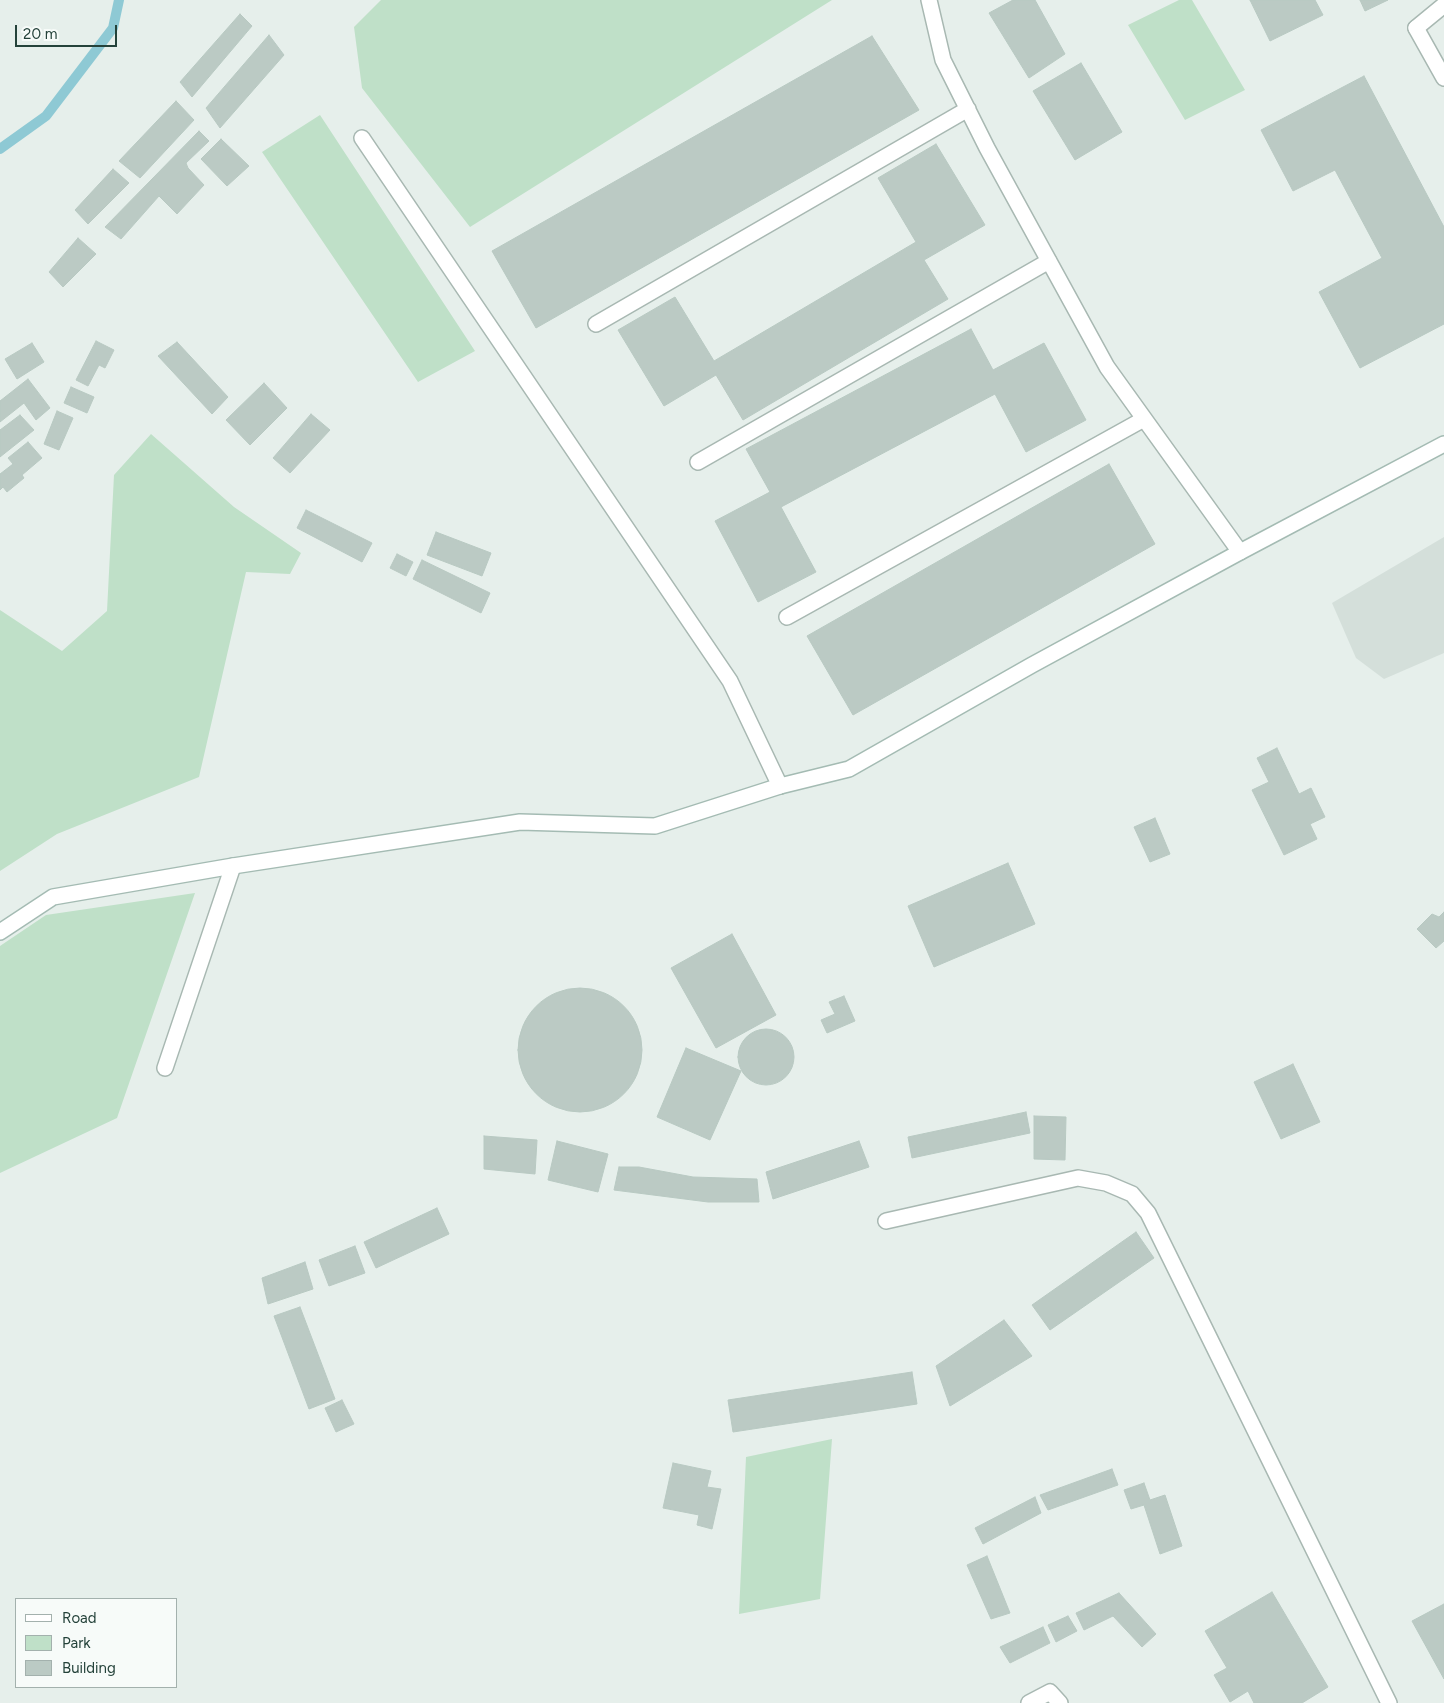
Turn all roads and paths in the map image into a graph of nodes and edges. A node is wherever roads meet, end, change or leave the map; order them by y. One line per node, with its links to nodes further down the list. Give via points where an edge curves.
1 (928, 0): 4 (street, via 943,60)
2 (1444, 5): 3 (street, via 1416,28)
3 (1444, 78)
4 (968, 109): 6 (street); 7 (street)
5 (362, 138): 13 (street, via 730,681)
6 (1049, 261): 8 (street, via 1107,368); 10 (street)
7 (596, 324)
8 (1144, 419): 11 (street); 12 (street)
9 (1444, 444): 11 (street)
10 (698, 462)
11 (1240, 552): 13 (street, via 849,769)
12 (787, 617)
13 (780, 786): 14 (street, via 655,826 520,822)
14 (233, 866): 15 (street, via 53,897); 16 (street)
15 (0, 932)
16 (165, 1068)
17 (886, 1221): 20 (street, via 1078,1178 1106,1183 1132,1194 1148,1213)
18 (1030, 1703): 19 (street, via 1050,1692)
19 (1060, 1703)
20 (1389, 1703)

